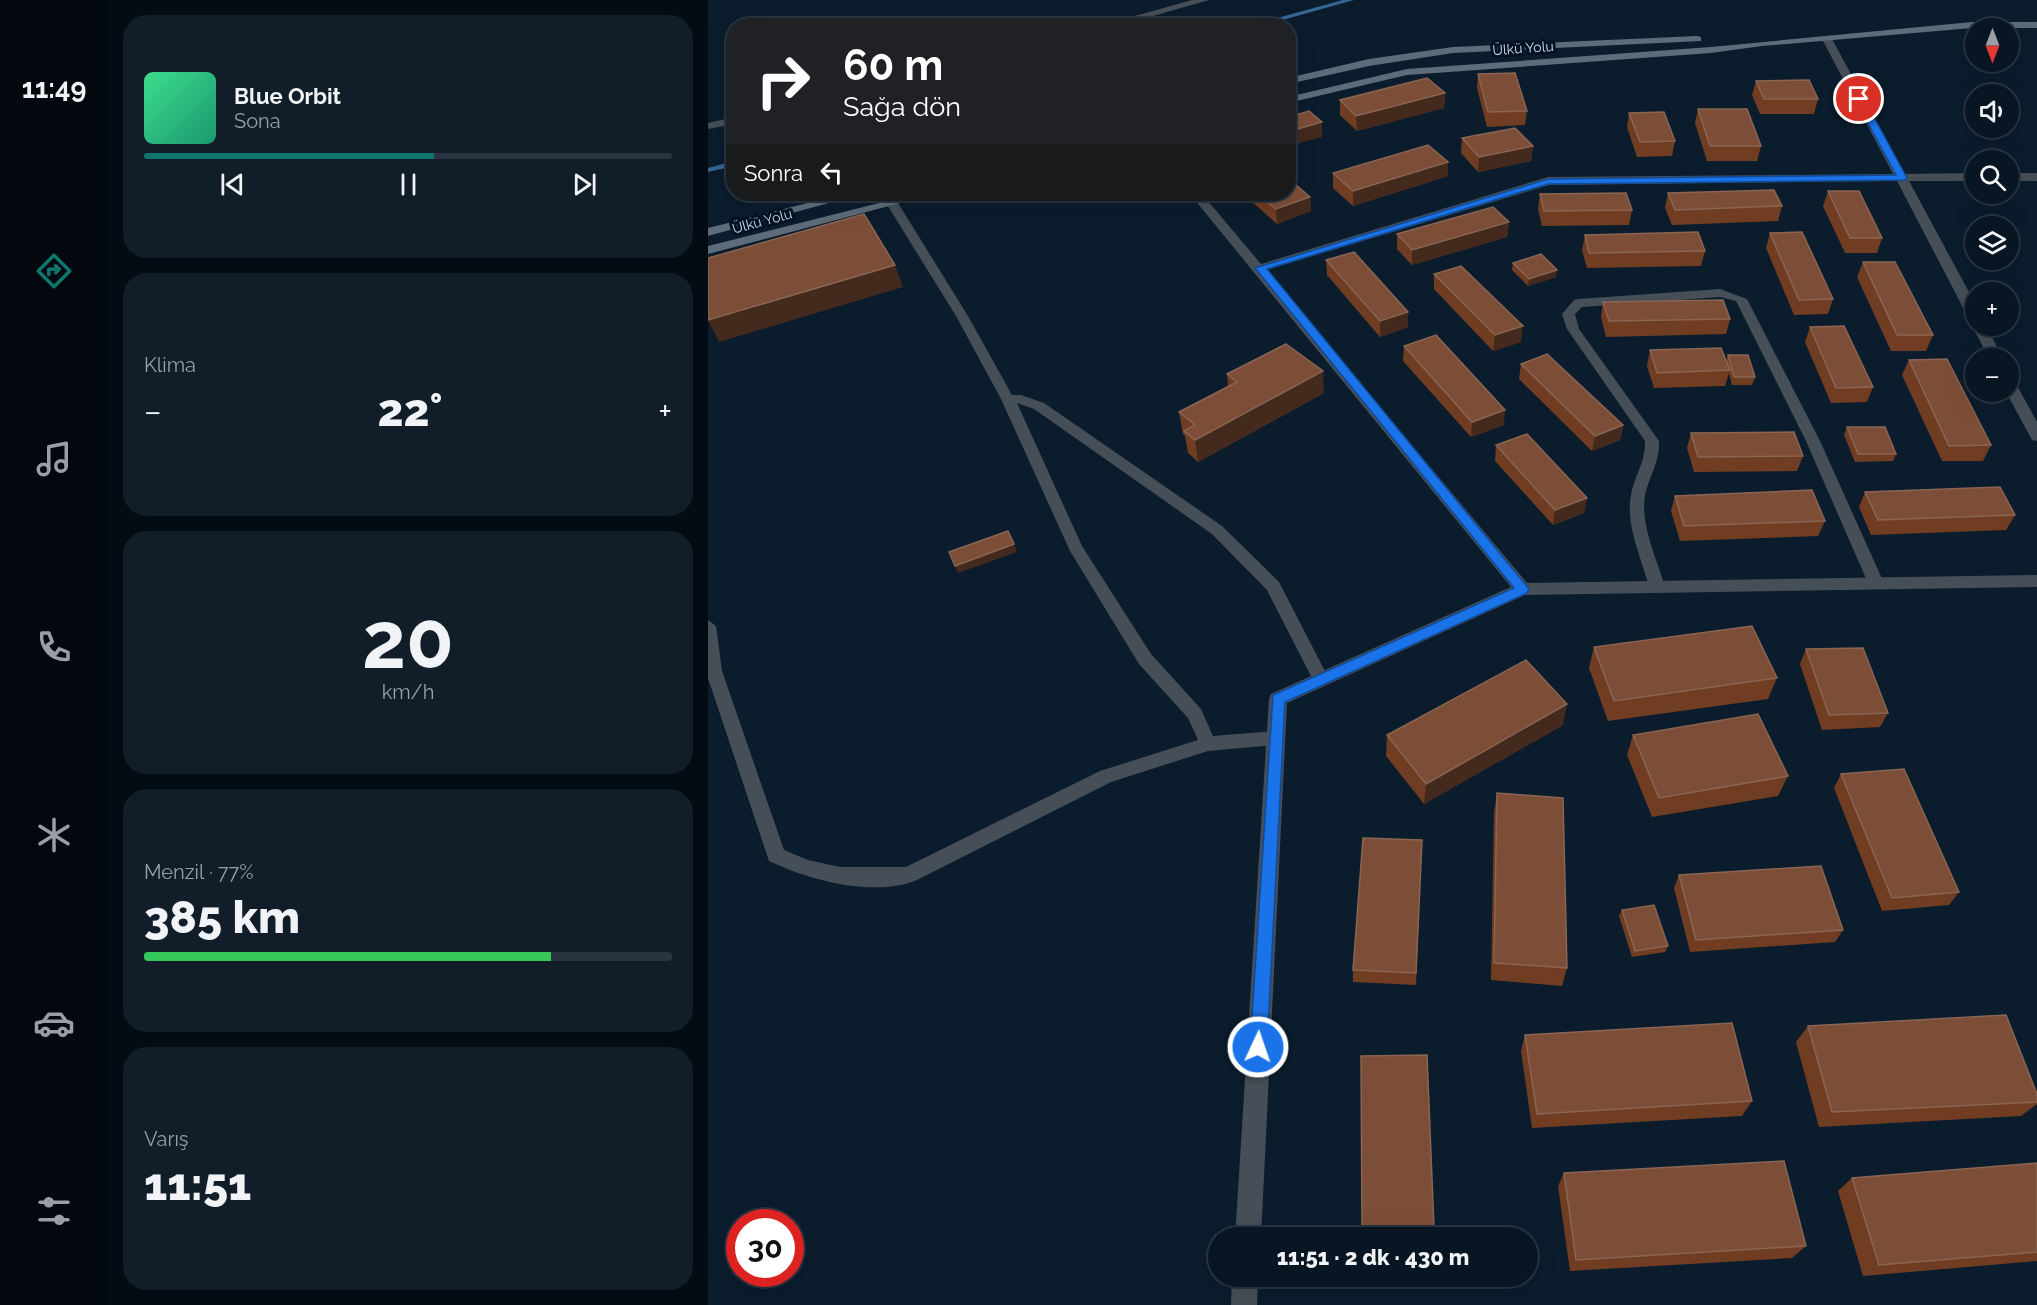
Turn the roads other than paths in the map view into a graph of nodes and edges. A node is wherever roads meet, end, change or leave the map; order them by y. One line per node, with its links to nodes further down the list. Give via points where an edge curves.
1 (1203, 0): 2 (street)
2 (1134, 18)
3 (2037, 25): 4 (main road, Ülkü Yolu, via 1972,25)
4 (1827, 39): 5 (main road, Ülkü Yolu); 13 (street)
5 (1762, 43): 6 (main road, Ülkü Yolu, via 1706,39 1470,49 1367,62); 7 (main road, Ülkü Yolu, via 1407,72)
6 (1296, 79)
7 (1296, 98)
8 (726, 122): 9 (street)
9 (708, 126)
10 (1965, 177): 13 (street)
11 (2019, 177): 12 (street)
12 (2037, 177)
13 (1902, 178): 20 (street, via 1548,182); 21 (street)
14 (829, 201): 18 (main road, Ülkü Yolu)
15 (900, 201): 17 (main road, Ülkü Yolu)
16 (1202, 201): 20 (street)
17 (892, 203): 19 (main road, Ülkü Yolu); 22 (lane)
18 (708, 232)
19 (708, 250)
20 (1260, 268): 28 (street)
21 (1965, 298)
22 (1008, 399): 30 (lane, via 1039,406 1217,530 1273,586); 32 (lane, via 1076,547 1145,659 1194,714)
23 (2019, 402): 24 (street)
24 (2037, 436)
25 (2037, 581): 26 (street)
26 (1876, 583): 27 (street); 27 (lane, via 1814,441 1741,299 1720,293 1578,303 1568,314 1573,329 1652,441 1652,461 1638,494 1637,508)
27 (1657, 587): 28 (street)
28 (1523, 589): 30 (street)
29 (708, 626): 32 (lane, via 714,671 776,855 819,873 875,879 908,875 1106,776)
30 (1321, 680): 31 (street, via 1278,699)
31 (1276, 738): 32 (lane); 33 (street)
32 (1208, 744)
33 (1249, 1227)
34 (1245, 1287): 35 (street)
35 (1244, 1305)

